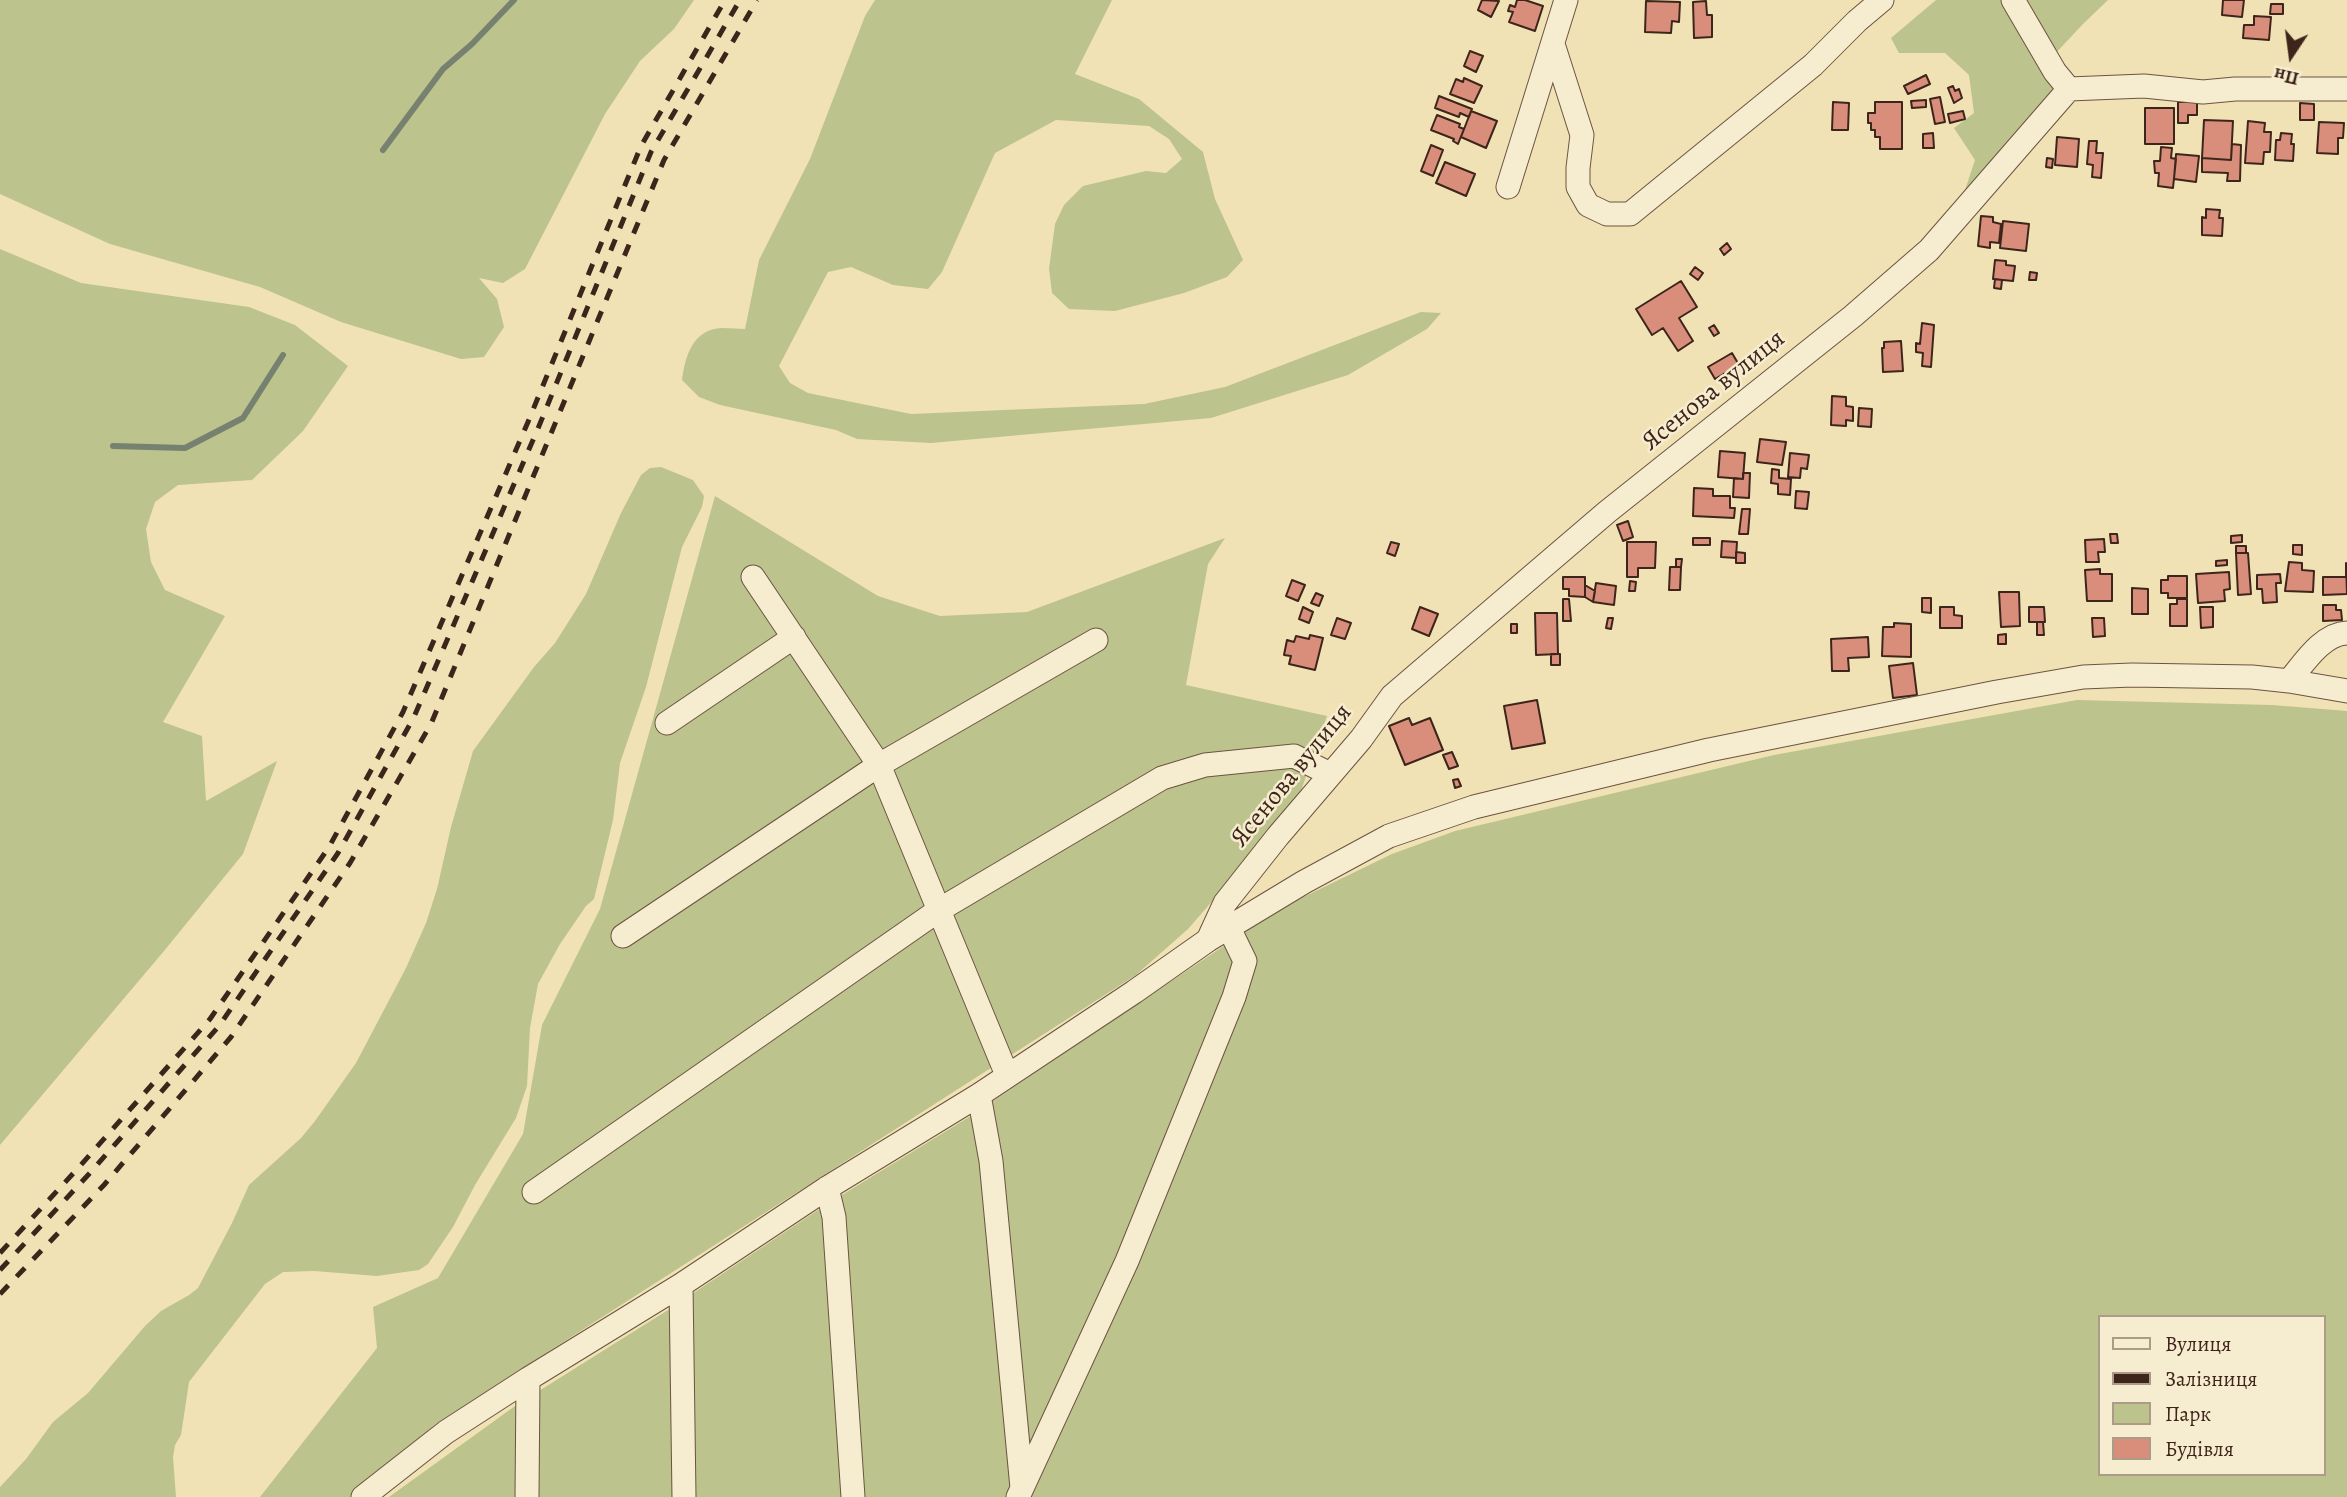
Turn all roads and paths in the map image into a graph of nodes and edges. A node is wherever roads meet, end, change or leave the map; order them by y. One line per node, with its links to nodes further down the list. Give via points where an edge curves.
1 (1566, 0): 4 (street)
2 (1882, 0): 4 (street, via 1813,65 1630,214 1608,214 1588,205 1578,187 1582,135)
3 (2012, 0): 5 (street)
4 (1553, 44): 7 (street)
5 (2069, 89): 6 (street); 16 (street, Ясенова вулиця, via 1929,250 1853,317 1607,512 1392,696)
6 (2347, 89)
7 (1507, 187)
8 (753, 577): 10 (street)
9 (2347, 633): 12 (street, via 2337,633 2318,647)
10 (794, 637): 14 (street); 15 (street)
11 (1096, 640): 15 (street)
12 (2289, 681): 13 (street); 18 (street, via 2173,675 2083,677 1709,750 1474,807 1389,836)
13 (2347, 691)
14 (667, 723)
15 (879, 765): 17 (street); 19 (street)
16 (1330, 774): 17 (street, via 1294,756 1205,765 1162,778); 20 (street, Ясенова вулиця, via 1225,903)
17 (939, 910): 21 (street); 24 (street)
18 (1229, 928): 20 (street); 27 (street, via 1245,961 1234,997 1127,1261)
19 (623, 936)
20 (1208, 940): 21 (street)
21 (1007, 1075): 22 (street)
22 (979, 1095): 23 (street); 27 (street, via 991,1161)
23 (827, 1188): 25 (street); 31 (street, via 834,1217)
24 (534, 1192)
25 (681, 1285): 26 (street); 30 (street)
26 (527, 1378): 28 (street, via 446,1432); 29 (street)
27 (1020, 1493)
28 (371, 1494)
29 (527, 1497)
30 (684, 1497)
31 (853, 1497)

